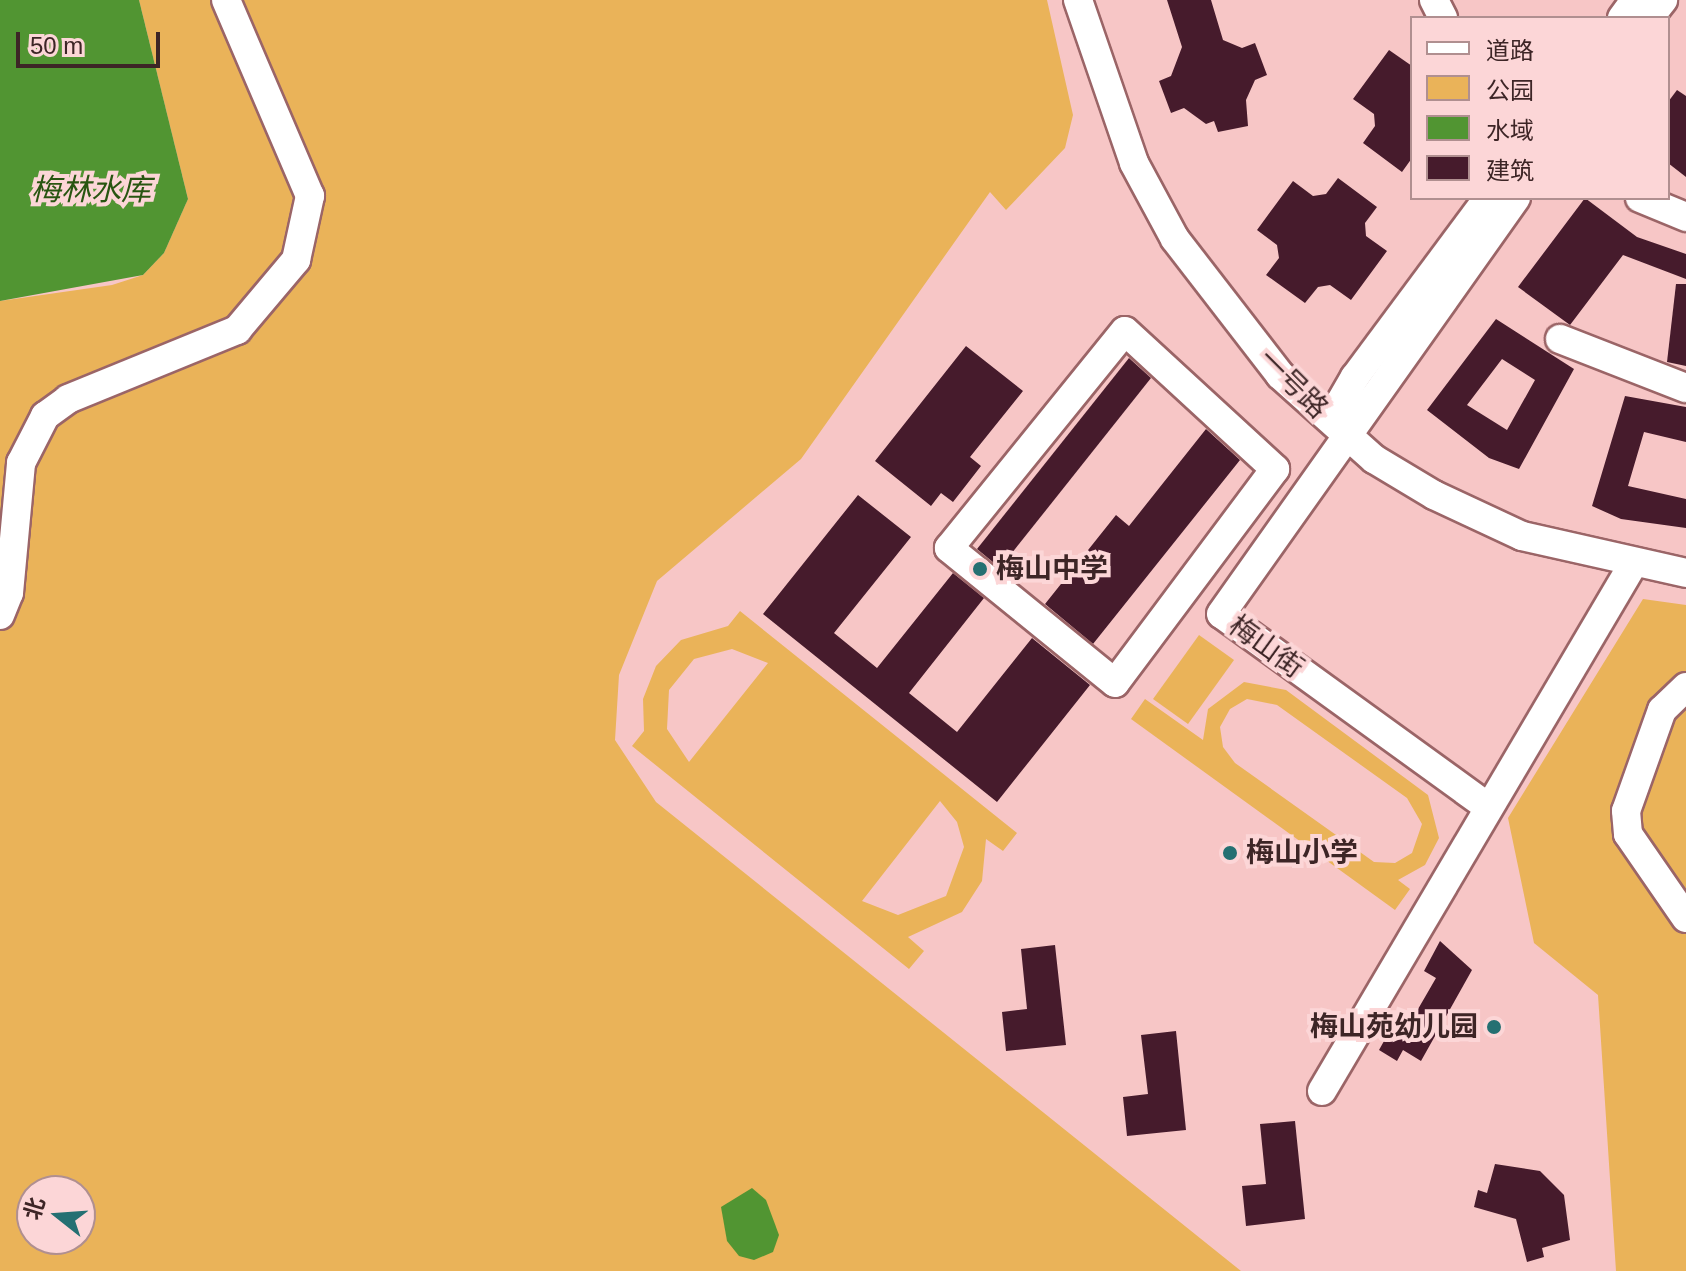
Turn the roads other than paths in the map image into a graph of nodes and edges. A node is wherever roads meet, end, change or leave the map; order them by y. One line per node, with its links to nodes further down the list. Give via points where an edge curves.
1 (226, 0): 16 (street, via 310,196 296,260 237,330 68,399 45,416 21,463 9,593)
2 (1078, 0): 11 (street, 一号路, via 1107,97 1175,239 1233,321)
3 (1663, 0): 4 (street)
4 (1651, 16)
5 (1487, 200): 11 (street, 梅山街, via 1355,377 1341,401)
6 (1515, 200): 11 (street, 梅山街)
7 (1645, 200): 8 (street)
8 (1686, 217)
9 (1560, 339): 10 (street)
10 (1686, 388)
11 (1343, 434): 13 (street, 一号路, via 1434,495 1522,536); 14 (street, 梅山街, via 1323,478)
12 (1216, 547): 12 (street, via 1115,683 949,548 1125,331 1275,469); 14 (street)
13 (1632, 566): 15 (street, 一号路); 18 (street)
14 (1251, 573): 18 (street, 梅山街, via 1221,614)
15 (1686, 573)
16 (0, 615)
17 (1686, 687): 19 (street, via 1662,710 1626,811 1628,834)
18 (1488, 807): 20 (street)
19 (1686, 918)
20 (1322, 1091)

